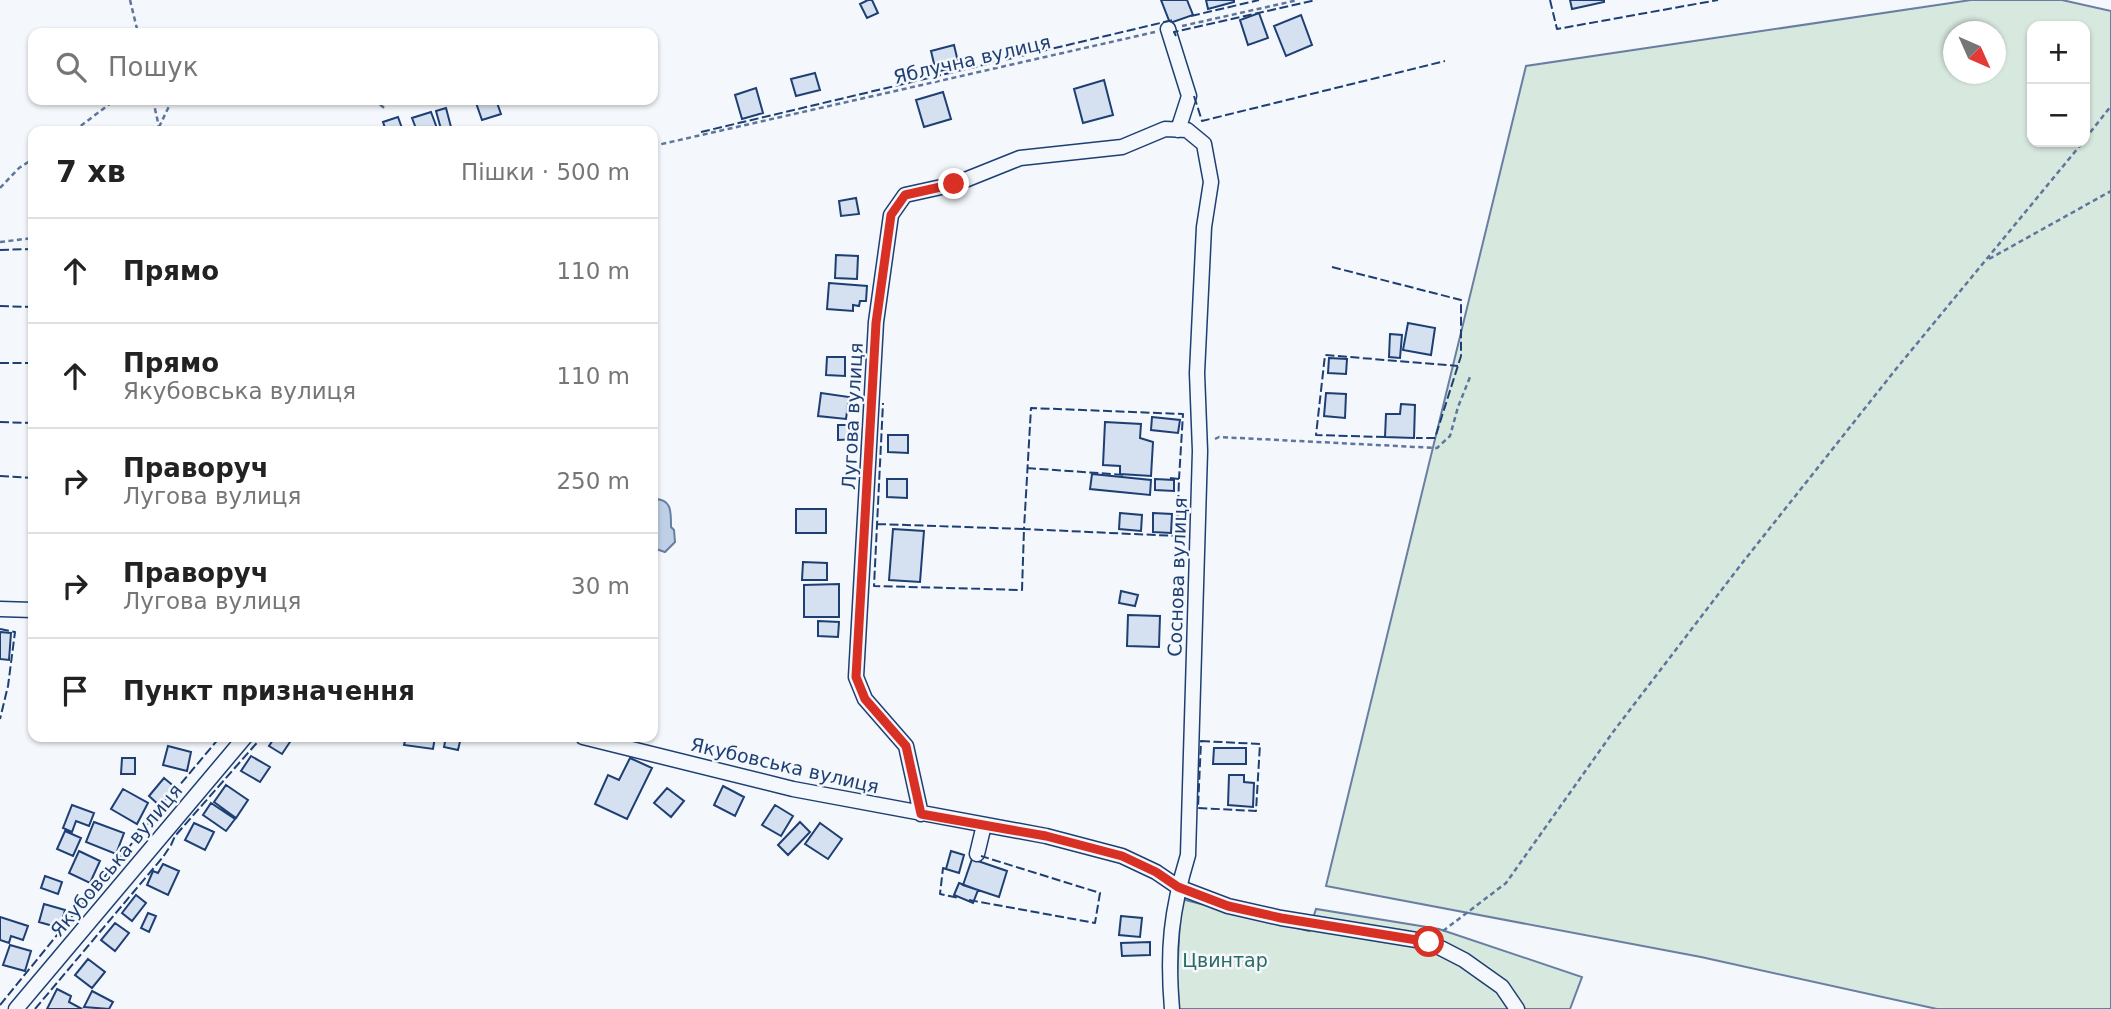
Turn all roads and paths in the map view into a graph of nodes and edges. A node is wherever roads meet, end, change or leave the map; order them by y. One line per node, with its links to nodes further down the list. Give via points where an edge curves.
1 (130, 0): 3 (path)
2 (1298, 0): 4 (path, Яблучна вулиця)
3 (137, 28)
4 (1168, 29): 14 (street, via 1189,96); 16 (path, Яблучна вулиця)
5 (108, 105): 11 (path)
6 (154, 105): 12 (path)
7 (170, 105): 13 (path)
8 (380, 105): 10 (path)
9 (2111, 106): 15 (path)
10 (386, 109)
11 (81, 126)
12 (157, 126)
13 (160, 126)
14 (1178, 130): 25 (street, Соснова вулиця, via 1187,130 1204,144 1211,182 1204,227 1197,373); 30 (street, Лугова вулиця, via 1165,129 1122,148 1020,158 954,184 905,195 891,215 876,323 856,677 865,699 906,746)
15 (2090, 132)
16 (658, 145)
17 (2078, 147): 23 (path)
18 (28, 162): 19 (path)
19 (0, 188)
20 (2111, 191): 23 (path)
21 (28, 239): 22 (path)
22 (0, 242)
23 (1986, 261): 34 (path, via 1743,562 1613,732 1506,883)
24 (1470, 377): 25 (path, via 1450,436 1437,449 1219,437)
25 (1199, 447): 33 (street, Соснова вулиця, via 1188,855)
26 (0, 609): 27 (street)
27 (28, 610)
28 (241, 742): 35 (street, Якубовська вулиця)
29 (603, 742): 30 (street, Якубовська вулиця, via 793,789)
30 (921, 814): 31 (street, Якубовська вулиця)
31 (984, 825): 32 (street); 33 (street, Якубовська вулиця, via 1122,856)
32 (977, 854)
33 (1178, 887): 34 (street, Якубовська вулиця, via 1228,906 1281,918); 36 (street, Соснова вулиця, via 1170,928)
34 (1429, 942): 37 (street, Якубовська вулиця, via 1502,987)
35 (16, 1009)
36 (1172, 1009)
37 (1517, 1009)

